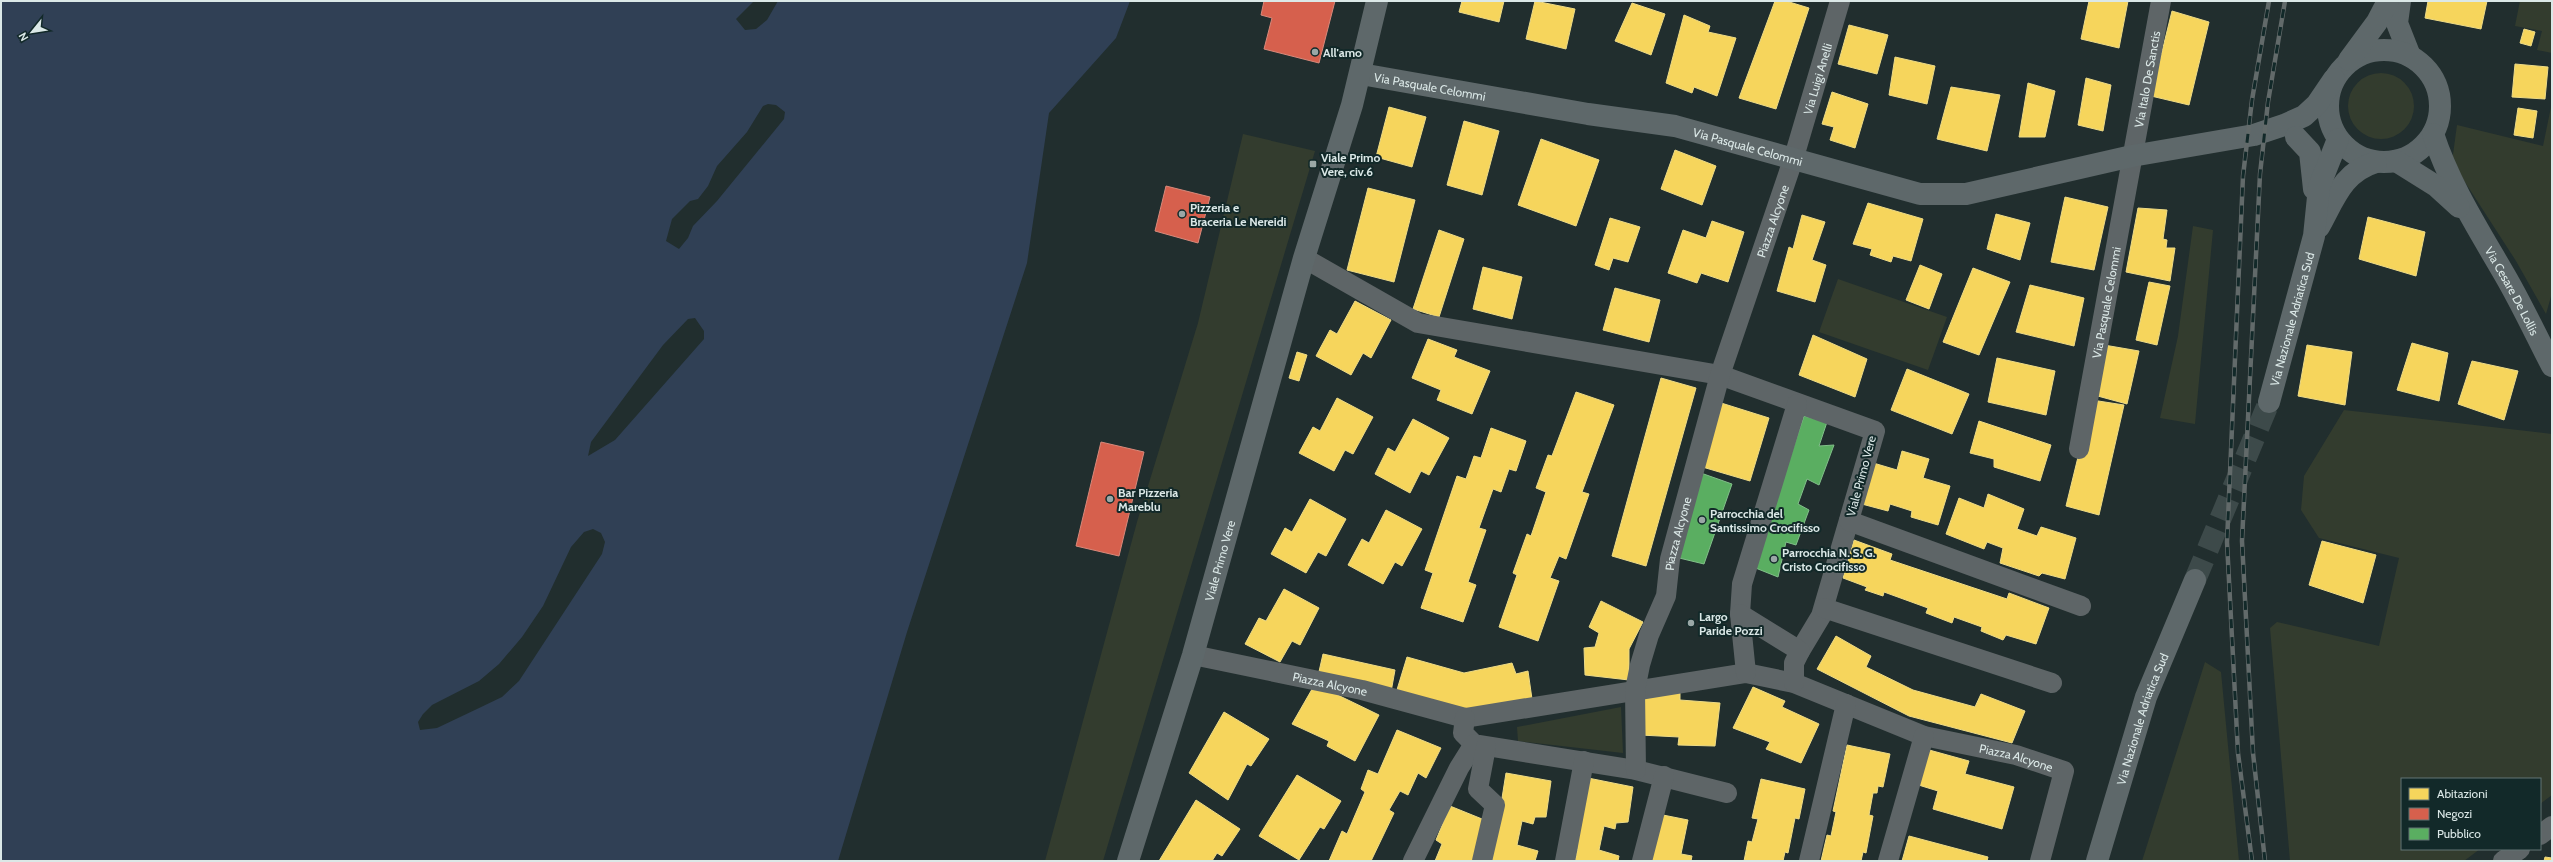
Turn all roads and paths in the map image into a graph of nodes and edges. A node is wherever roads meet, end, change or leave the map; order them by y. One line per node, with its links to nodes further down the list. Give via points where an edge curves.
1 (1378, 1): 8 (street, Viale Primo Vere)
2 (1840, 1): 15 (street, Via Luigi Anelli)
3 (2161, 1): 14 (street, Via Italo De Sanctis)
4 (2388, 1): 7 (street, via 2377,22)
5 (2400, 1): 6 (street, via 2397,23)
6 (2410, 56): 7 (street, via 2394,50 2378,49 2362,53); 10 (street, via 2422,64 2432,76 2438,90 2440,105)
7 (2348, 62): 9 (street)
8 (1361, 74): 15 (street, Via Pasquale Celommi, via 1588,114 1675,126); 20 (street, Viale Primo Vere)
9 (2334, 79): 11 (street, Via Pasquale Celommi, via 2317,104 2304,116); 13 (street, via 2327,101 2329,118)
10 (2433, 134): 16 (street, via 2417,152); 19 (street, Via Cesare De Lollis, via 2442,161)
11 (2254, 135): 12 (street, Via Pasquale Celommi); 14 (street, Via Pasquale Celommi)
12 (2296, 137): 13 (street, Via Pasquale Celommi); 17 (street, via 2310,152)
13 (2336, 137): 16 (street, via 2351,152); 17 (street, Via Nazionale Adriatica Sud, via 2319,187)
14 (2132, 156): 15 (street, Via Pasquale Celommi, via 1966,194 1920,194); 25 (street, Via Pasquale Celommi)
15 (1794, 157): 22 (street, Piazza Alcyone)
16 (2386, 162): 18 (street, Via Nazionale Adriatica Sud, via 2360,167 2344,182); 19 (street, Via Cesare De Lollis, via 2436,186 2453,201)
17 (2316, 212): 18 (street, Via Nazionale Adriatica Sud)
18 (2314, 236): 23 (street, Via Nazionale Adriatica Sud)
19 (2482, 237): 21 (street, Via Cesare De Lollis)
20 (1304, 258): 22 (street, via 1334,278 1418,323); 32 (street, Viale Primo Vere)
21 (2552, 366)
22 (1720, 375): 24 (street, Viale Primo Vere); 36 (street, Piazza Alcyone, via 1670,559 1666,596 1649,635)
23 (2269, 402)
24 (1797, 404): 26 (street, Viale Primo Vere, via 1875,431); 30 (street, via 1742,584)
25 (2079, 450)
26 (1849, 521): 28 (street); 29 (street, Viale Primo Vere)
27 (2195, 580): 56 (street, Via Nazionale Adriatica Sud, via 2146,697)
28 (2081, 606)
29 (1824, 608): 31 (street, Viale Primo Vere); 35 (street)
30 (1740, 614): 31 (street); 33 (street)
31 (1800, 651): 34 (street, via 1794,663)
32 (1194, 655): 38 (street, Piazza Alcyone, via 1362,690); 48 (street, Viale Primo Vere)
33 (1746, 672): 34 (street, Piazza Alcyone); 36 (street, Piazza Alcyone)
34 (1794, 683): 37 (street, Piazza Alcyone)
35 (2052, 683)
36 (1635, 690): 38 (street, Piazza Alcyone); 42 (street, Piazza Alcyone)
37 (1846, 704): 39 (street, Piazza Alcyone); 53 (street)
38 (1464, 718): 40 (street, via 1464,733)
39 (1924, 736): 54 (street); 55 (street, Piazza Alcyone, via 2016,755 2064,771)
40 (1480, 745): 41 (street); 49 (street, via 1458,768); 50 (street, via 1478,789 1495,805)
41 (1584, 761): 42 (street); 51 (street)
42 (1636, 770): 43 (street)
43 (1664, 776): 44 (street); 52 (street)
44 (1727, 793)
45 (2552, 826): 46 (street)
46 (2541, 834)
47 (2519, 850): 57 (street)
48 (1128, 861)
49 (1413, 861)
50 (1482, 861)
51 (1565, 861)
52 (1642, 861)
53 (1809, 861)
54 (1888, 861)
55 (2040, 861)
56 (2098, 861)
57 (2503, 861)

